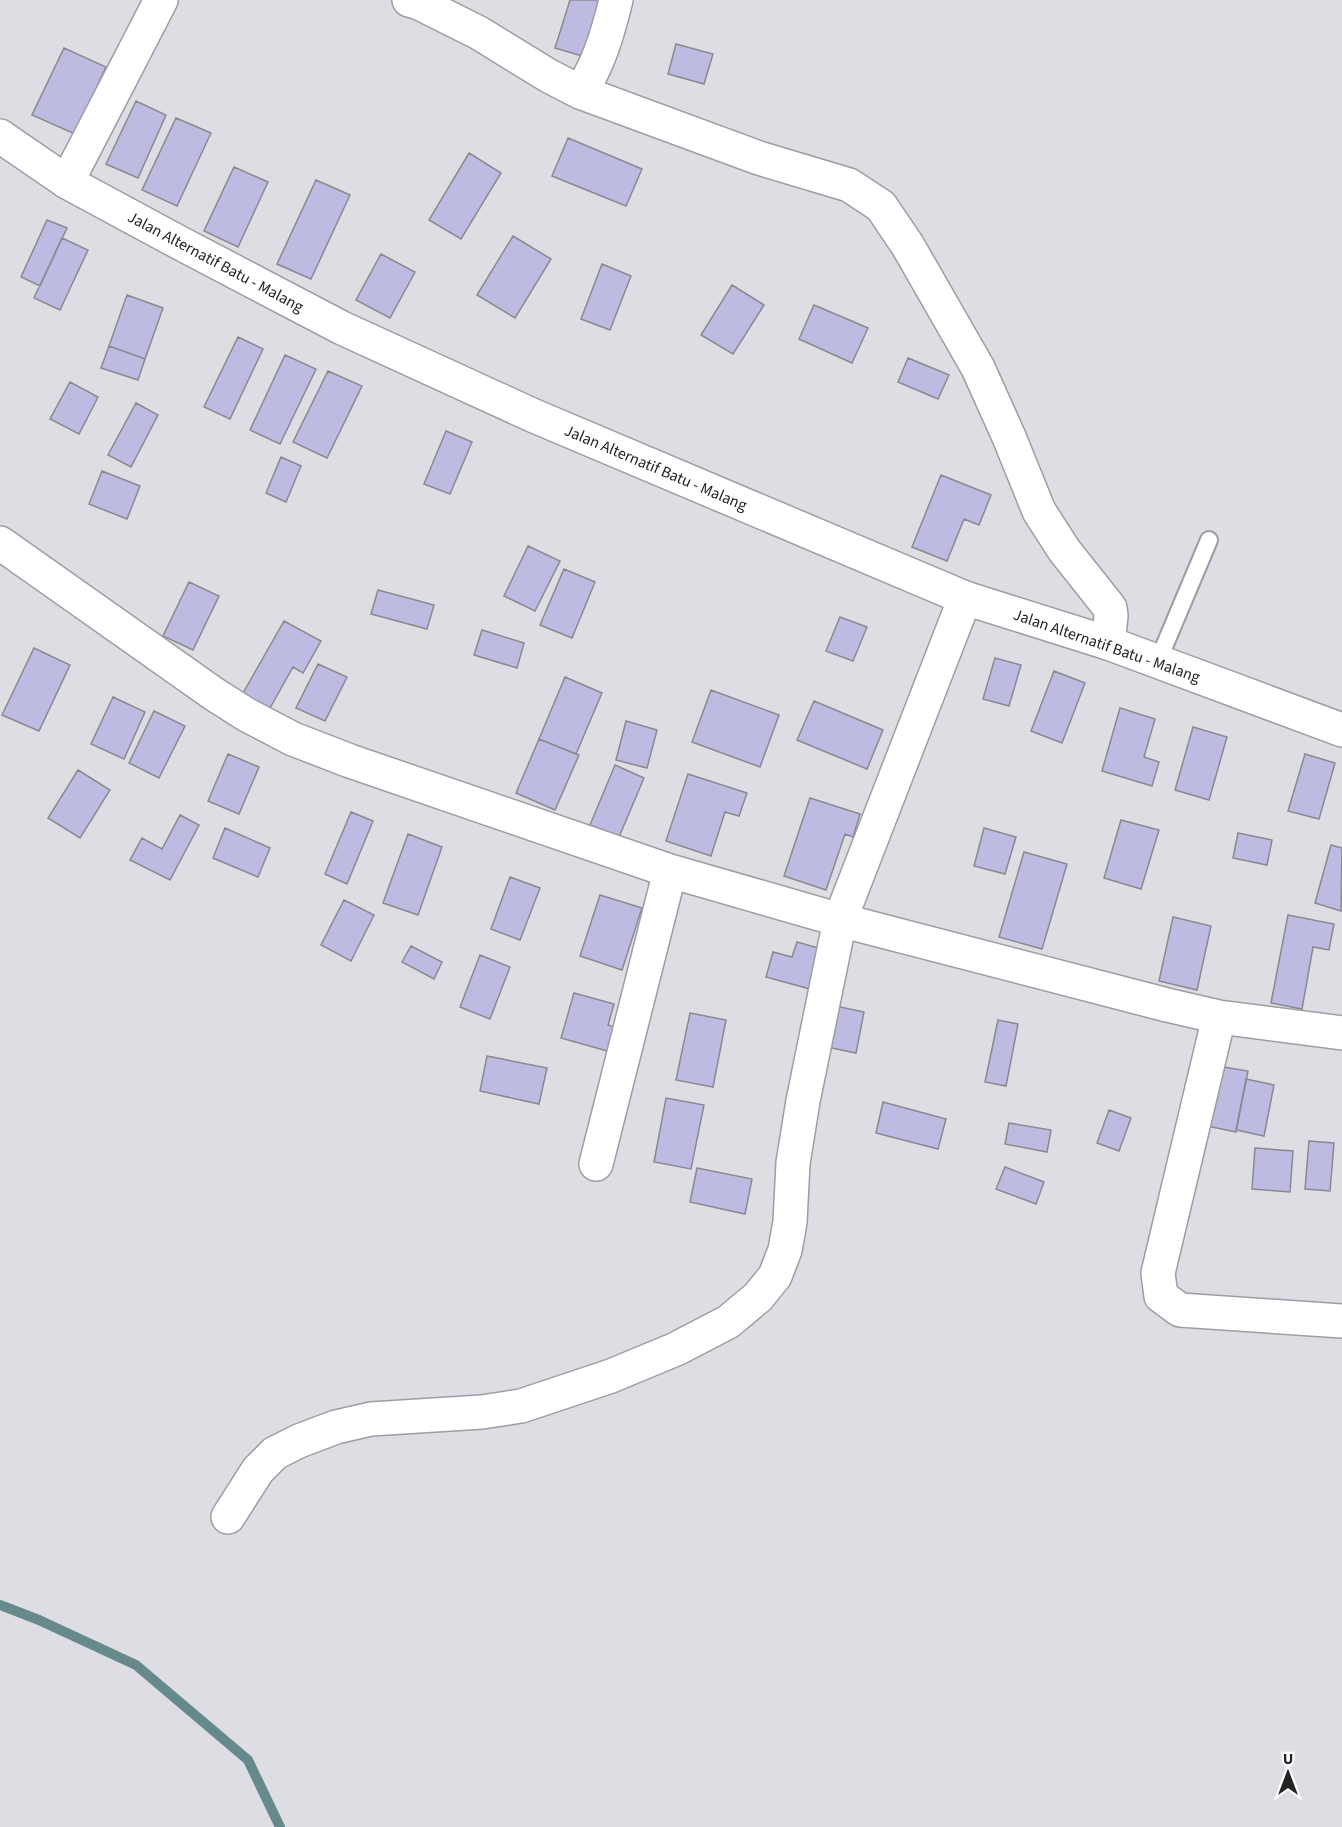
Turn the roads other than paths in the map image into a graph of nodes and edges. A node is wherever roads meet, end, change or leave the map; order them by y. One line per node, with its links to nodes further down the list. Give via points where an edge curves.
1 (161, 0): 6 (street)
2 (409, 0): 4 (street, via 479,33 549,76)
3 (616, 0): 4 (street)
4 (585, 85): 10 (street, via 759,158 849,185 881,206 978,368 1039,511 1110,608)
5 (0, 136): 6 (street, Jalan Alternatif Batu - Malang)
6 (67, 182): 9 (street, Jalan Alternatif Batu - Malang, via 342,328 532,415)
7 (1209, 540): 11 (lane)
8 (0, 543): 13 (street, via 214,694 293,740)
9 (965, 598): 10 (street, Jalan Alternatif Batu - Malang); 14 (street)
10 (1108, 643): 11 (street, Jalan Alternatif Batu - Malang)
11 (1158, 661): 12 (street, Jalan Alternatif Batu - Malang)
12 (1342, 730)
13 (670, 871): 14 (street); 17 (street)
14 (840, 920): 15 (street); 19 (street, via 802,1101 785,1250 776,1276 758,1297 728,1322 676,1348 611,1376 521,1406 371,1419 299,1441 275,1453 258,1470)
15 (1219, 1017): 16 (street); 18 (street, via 1158,1273 1161,1296 1180,1310)
16 (1342, 1033)
17 (597, 1164)
18 (1342, 1321)
19 (228, 1517)

